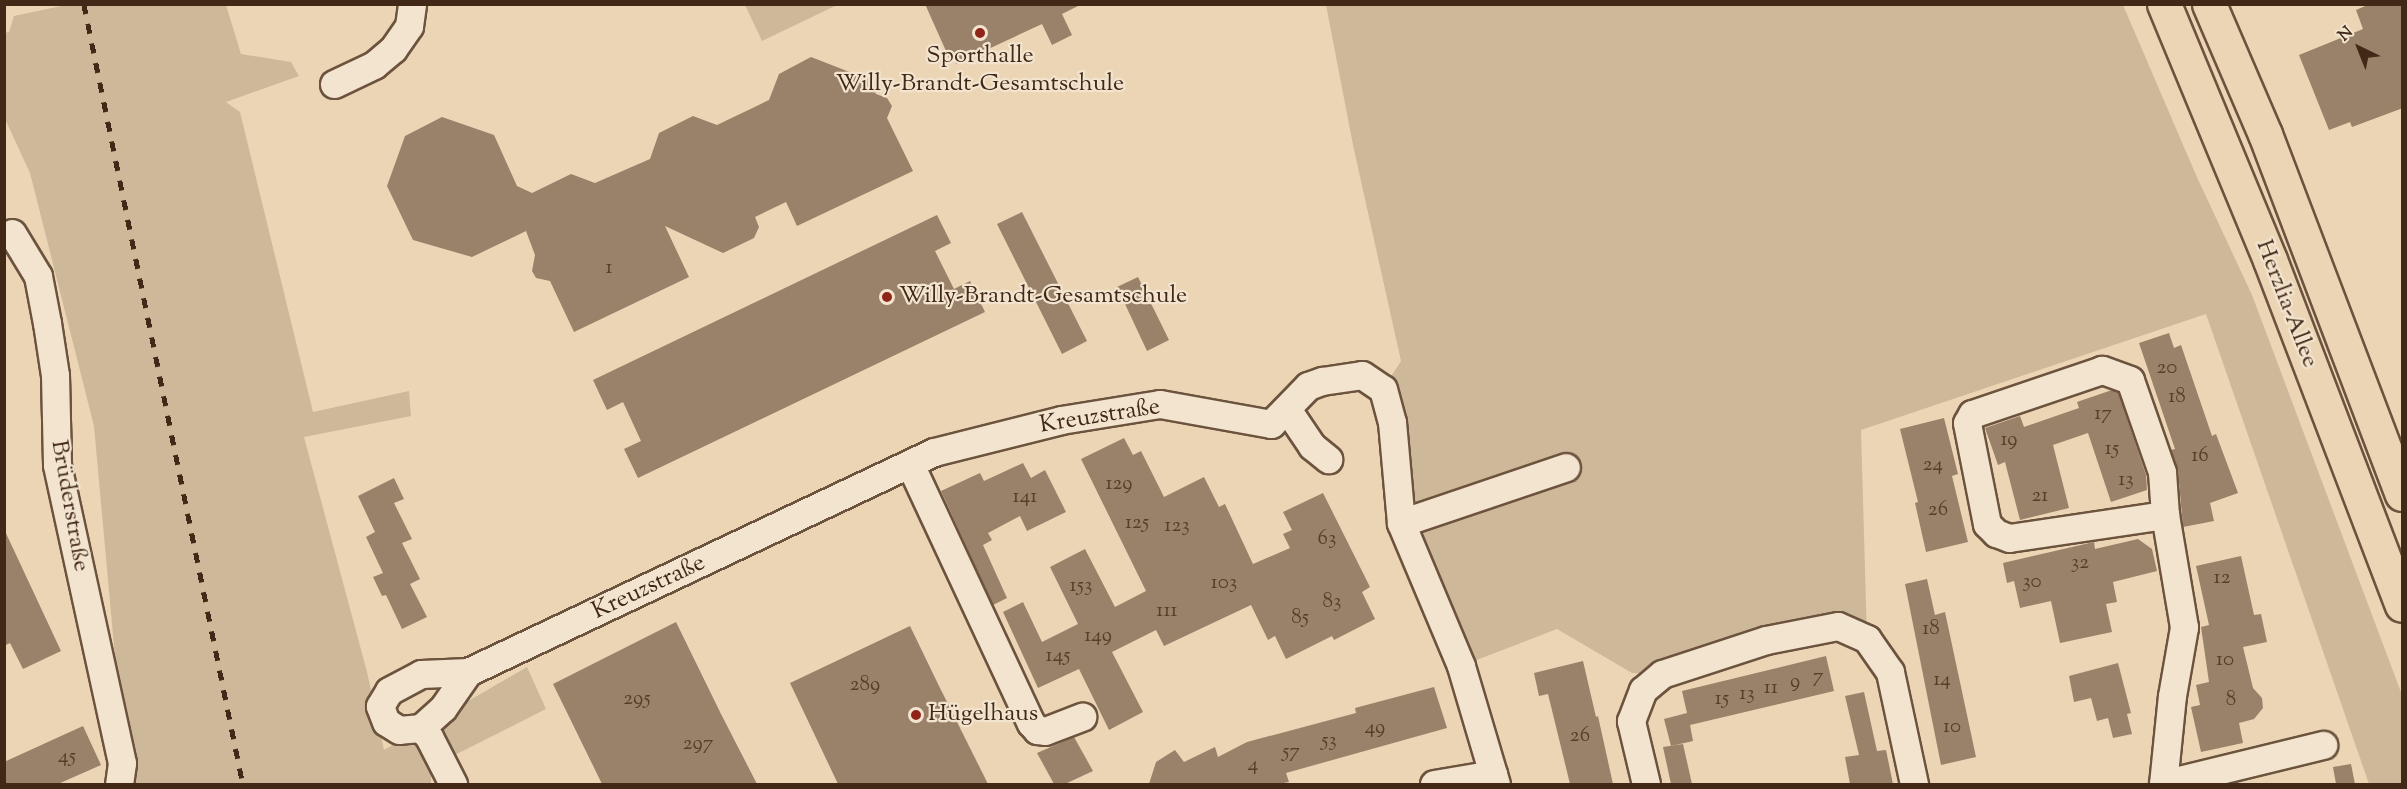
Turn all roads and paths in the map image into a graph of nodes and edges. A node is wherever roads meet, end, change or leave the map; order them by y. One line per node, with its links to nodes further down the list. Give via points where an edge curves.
1 (412, 4): 4 (street, via 409,26 393,49 374,64)
2 (2164, 4): 13 (main road, Herzlia-Allee, via 2270,260)
3 (2209, 4): 10 (main road, Herzlia-Allee, via 2265,134)
4 (334, 84)
5 (12, 233): 19 (street, Brüderstraße, via 38,276 45,311 54,375 57,465 122,763)
6 (1287, 409): 7 (street, via 1312,446); 8 (street, Kreuzstraße, via 1271,424 1160,404 1060,420 934,452); 12 (street, Kreuzstraße, via 1308,386 1322,381 1362,375 1383,389 1392,423)
7 (1328, 459)
8 (910, 464): 14 (street, Kreuzstraße); 15 (street, via 1031,723 1037,730 1046,731)
9 (1566, 467): 12 (street)
10 (2403, 494)
11 (2165, 515): 11 (street, via 2162,472 2130,380 2102,369 1972,414 1967,423 1987,524 1996,533 2009,538); 24 (street, via 2184,627)
12 (1401, 523): 18 (street, Kreuzstraße, via 1461,666)
13 (2403, 605)
14 (468, 672): 16 (street, via 443,708); 16 (street, Kreuzstraße, via 421,674 389,691 380,706 386,722 399,730)
15 (1082, 717)
16 (421, 728): 20 (street)
17 (2323, 745): 24 (street)
18 (1495, 779): 21 (street)
19 (119, 784)
20 (453, 784)
21 (1434, 784)
22 (1646, 784): 23 (street, via 1631,721 1643,690 1662,674 1766,640 1838,626 1868,639 1890,672)
23 (1914, 784)
24 (2163, 784)

